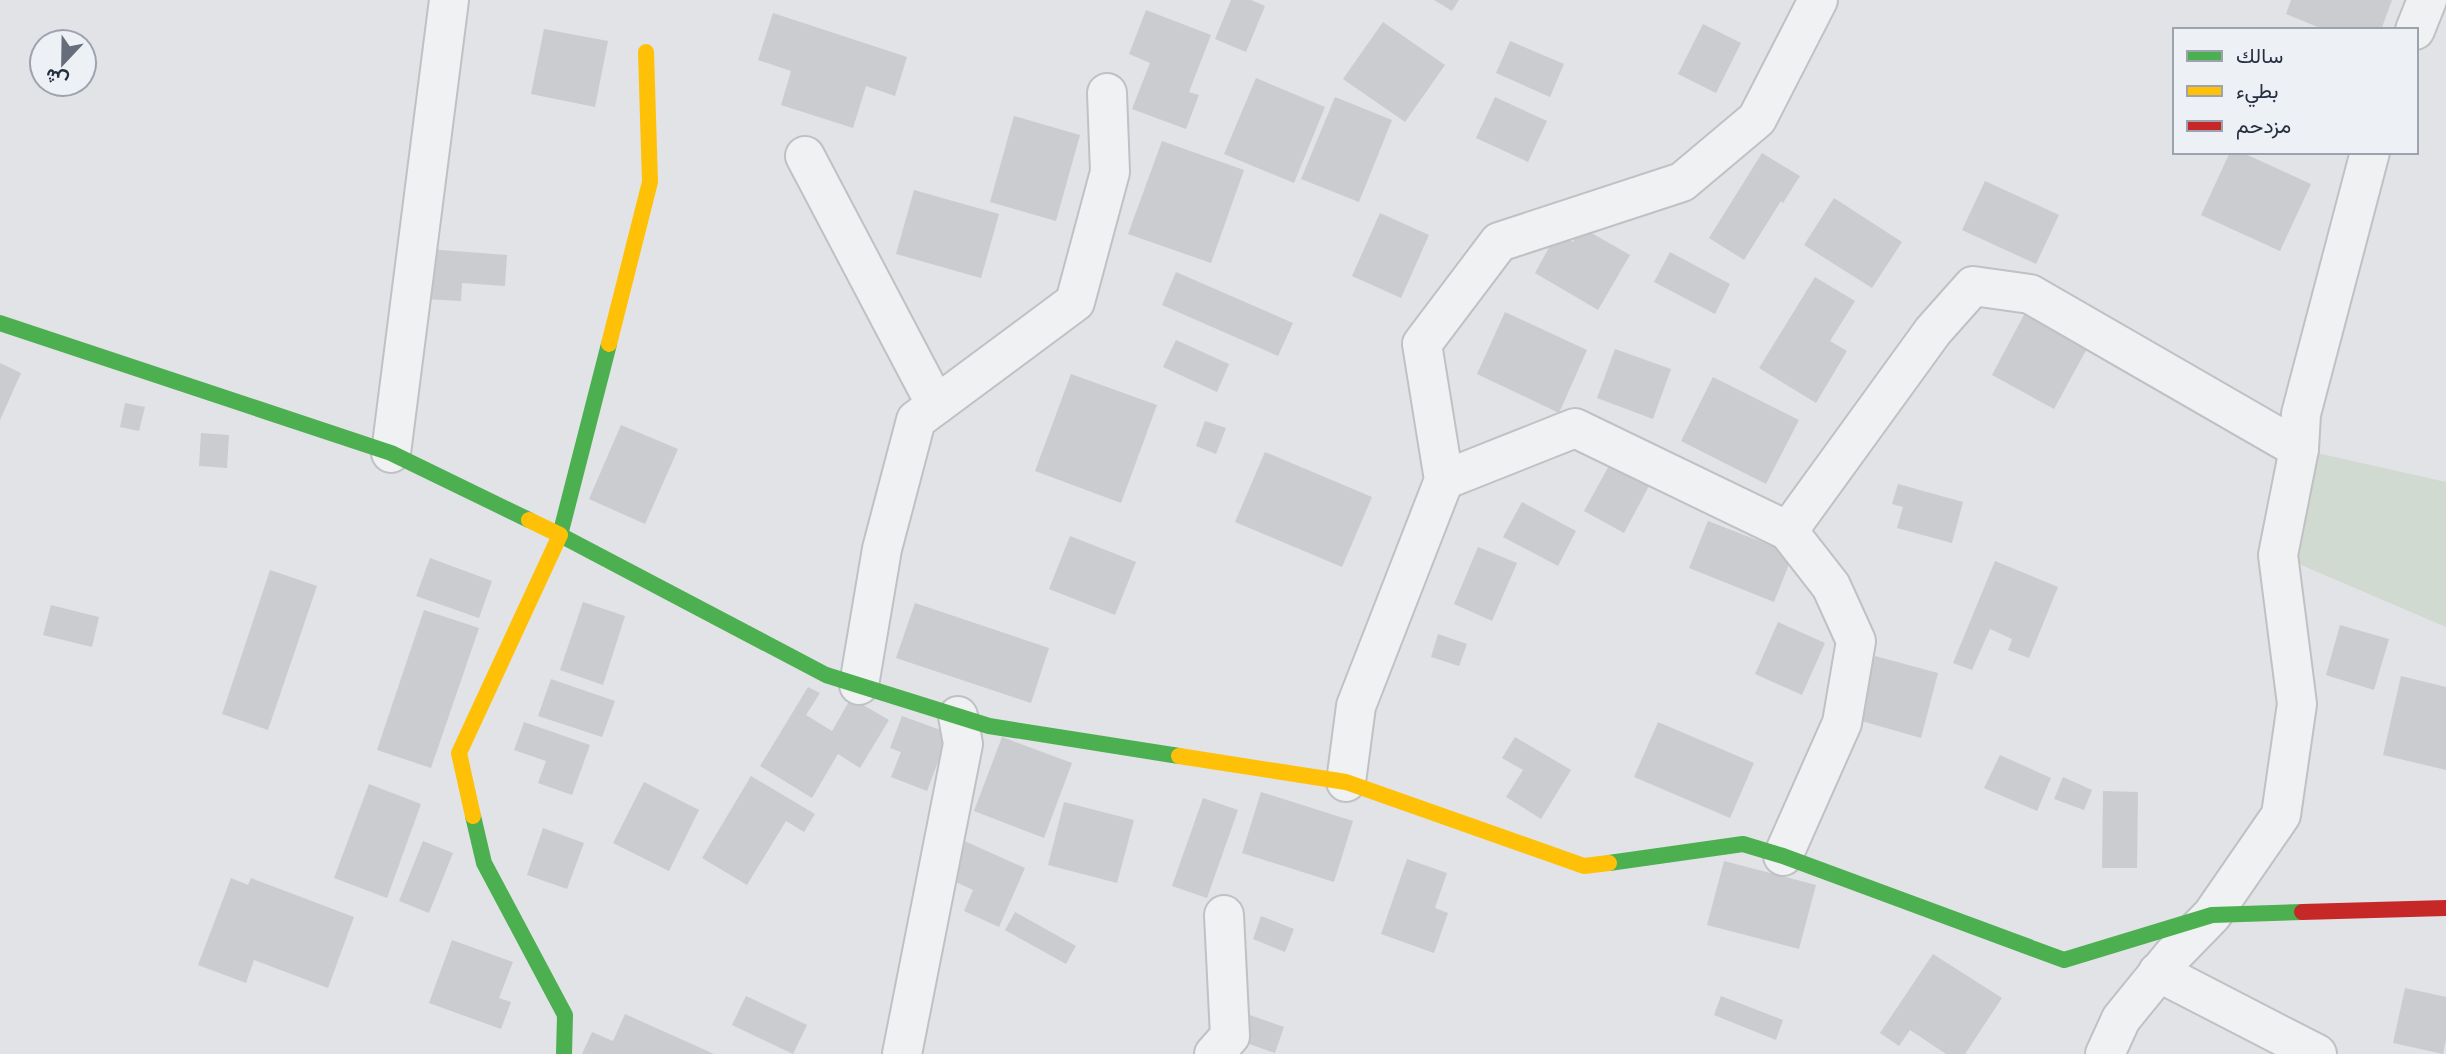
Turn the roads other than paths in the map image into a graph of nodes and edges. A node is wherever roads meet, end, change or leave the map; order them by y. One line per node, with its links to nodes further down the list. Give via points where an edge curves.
1 (449, 0): 12 (street)
2 (1818, 0): 13 (street, via 1757,119 1682,182 1499,242 1422,344)
3 (2427, 0): 4 (street)
4 (2416, 28)
5 (646, 52): 15 (street, via 650,182)
6 (1107, 93): 10 (street, via 1110,172 1075,302)
7 (2369, 154): 11 (street, via 2301,415)
8 (805, 156): 10 (street)
9 (0, 323): 12 (street)
10 (936, 405): 16 (street, via 916,420 881,549)
11 (2299, 449): 14 (street, via 2030,294 1973,286 1933,331); 22 (street, via 2278,555 2297,705 2281,815)
12 (391, 453): 15 (street)
13 (1444, 480): 14 (street, via 1576,428); 18 (street, via 1356,706)
14 (1788, 531): 19 (street, via 1831,586 1856,641 1842,723)
15 (560, 536): 16 (street, via 826,676); 24 (street, via 459,753 484,863 565,1015)
16 (859, 685): 17 (street)
17 (958, 716): 18 (street, via 989,726); 25 (street, via 963,744)
18 (1346, 782): 19 (street, via 1584,866 1743,844)
19 (1783, 856): 22 (street, via 2064,960)
20 (2446, 908): 22 (street)
21 (1224, 915): 26 (street, via 1230,1036)
22 (2212, 915): 23 (street)
23 (2158, 972): 27 (street, via 2121,1019); 28 (street)
24 (564, 1054)
25 (902, 1054)
26 (1214, 1054)
27 (2105, 1054)
28 (2317, 1054)

